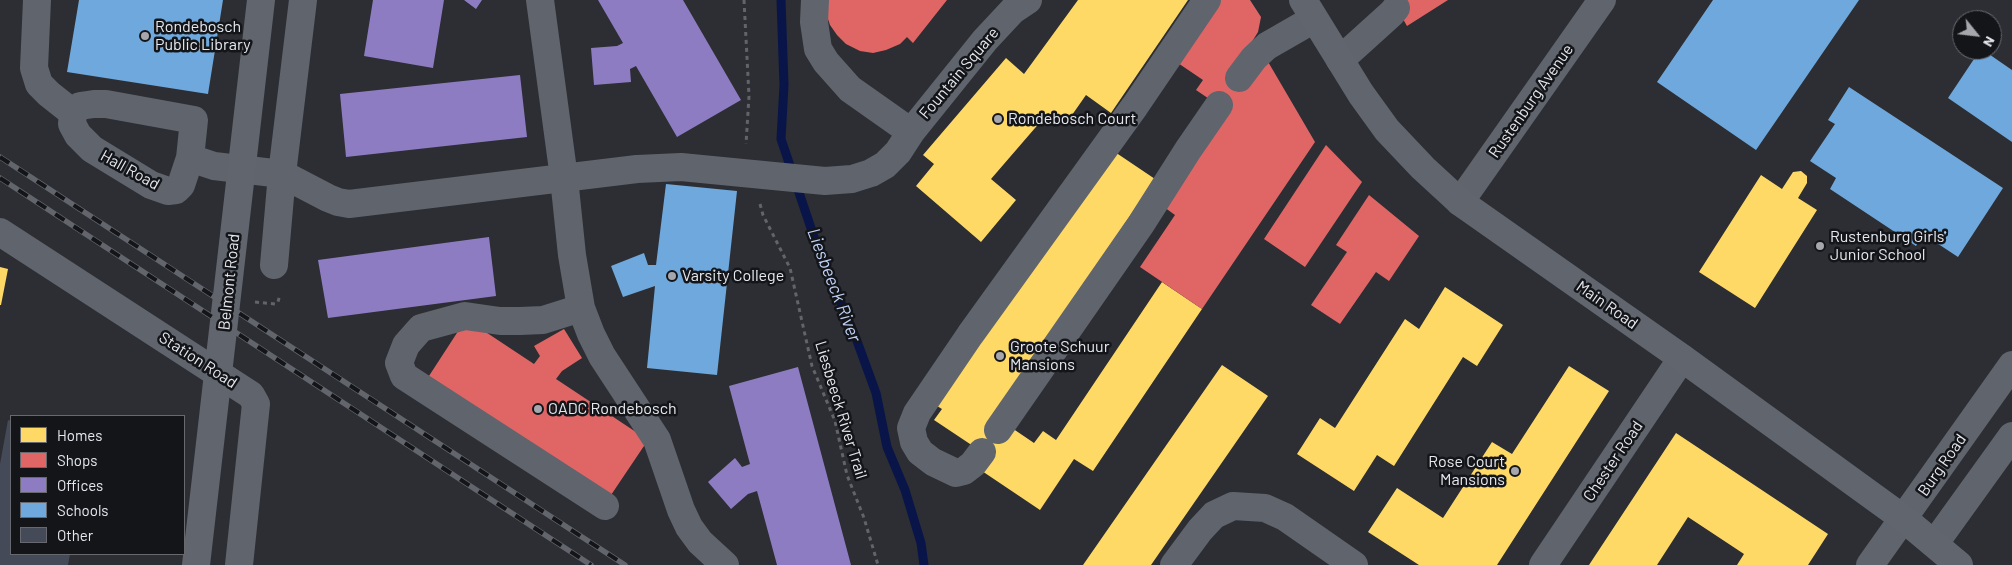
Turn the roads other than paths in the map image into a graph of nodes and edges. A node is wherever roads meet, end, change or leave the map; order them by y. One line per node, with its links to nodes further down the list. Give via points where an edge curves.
1 (37, 0): 14 (street, via 34,68 39,84)
2 (303, 0): 17 (street)
3 (540, 0): 18 (street)
4 (815, 0): 15 (street, Fountain Square, via 818,49 826,62 850,89)
5 (1028, 0): 15 (street, Fountain Square, via 1012,10 985,40)
6 (1207, 0): 27 (street, via 917,413 911,428 914,442 920,452 933,462 956,473 973,464)
7 (1602, 0): 19 (street, Rustenburg Avenue)
8 (260, 3): 31 (main road, Belmont Road)
9 (1396, 8): 11 (street)
10 (1309, 9): 11 (main road, Main Road); 12 (street, via 1254,58)
11 (1340, 60): 19 (main road, Main Road, via 1387,130)
12 (1238, 78)
13 (1219, 105): 25 (street)
14 (73, 113): 16 (street, Hall Road, via 80,106 106,104 194,120); 16 (street, Hall Road, via 72,124 92,149 150,185 176,190 181,185)
15 (911, 132): 18 (street, via 885,165 852,179 825,181 681,167)
16 (190, 158): 17 (street, via 214,166)
17 (282, 174): 18 (street, via 328,198 349,204); 21 (street)
18 (564, 178): 22 (street)
19 (1460, 202): 23 (main road, Main Road)
20 (0, 232): 32 (street, Station Road, via 253,398 256,404)
21 (277, 277)
22 (581, 308): 28 (street, via 543,320 500,321 465,316 421,328 406,345 399,364 404,376); 33 (street, via 602,356 657,440 689,527)
23 (1682, 358): 29 (main road, Main Road); 36 (street, Chester Road)
24 (2012, 365): 29 (street, Burg Road)
25 (998, 430)
26 (2012, 436): 30 (street)
27 (982, 452)
28 (605, 506)
29 (1904, 519): 30 (main road, Main Road); 37 (street, Burg Road)
30 (1935, 543): 38 (main road, Main Road)
31 (196, 565)
32 (240, 565)
33 (725, 565)
34 (1174, 565): 35 (street, via 1214,515 1233,506 1264,508 1285,518)
35 (1354, 565)
36 (1543, 565)
37 (1870, 565)
38 (1959, 565)

